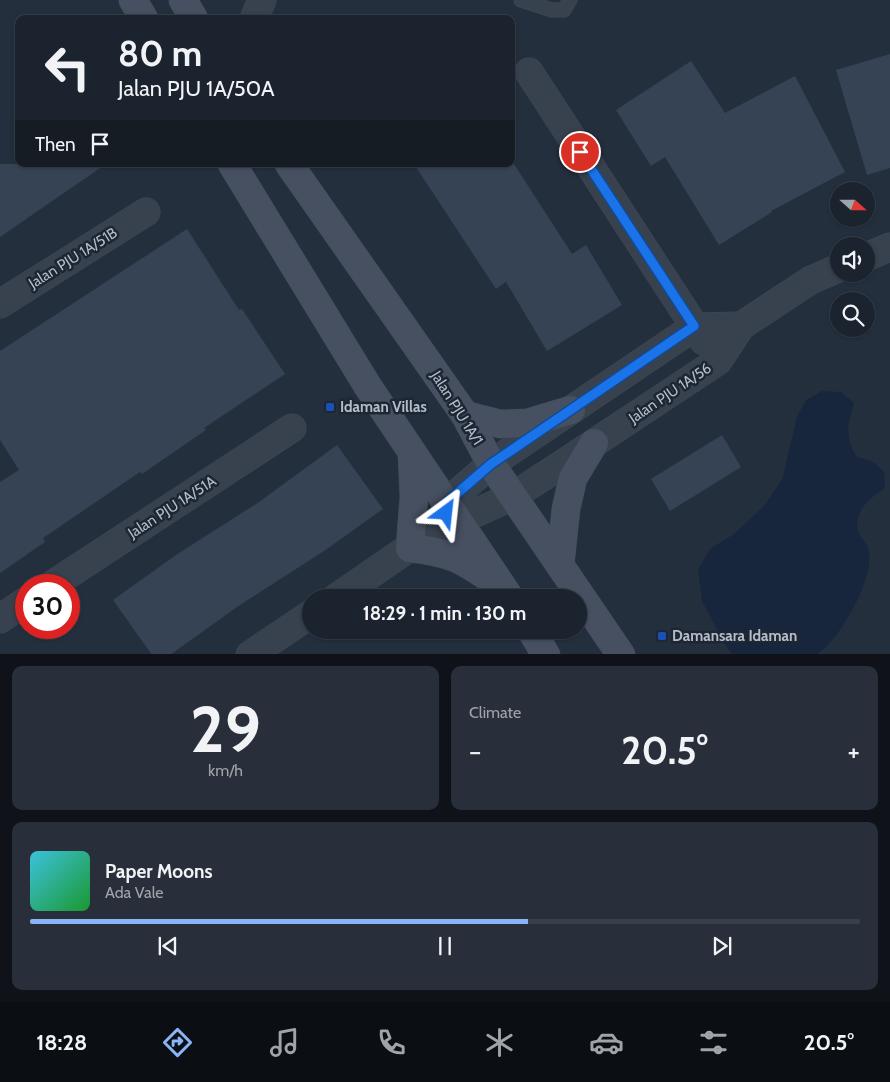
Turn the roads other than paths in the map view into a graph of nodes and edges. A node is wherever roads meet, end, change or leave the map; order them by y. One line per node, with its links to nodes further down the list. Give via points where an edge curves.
1 (133, 0): 6 (main road)
2 (183, 0): 7 (main road)
3 (262, 0): 8 (street)
4 (521, 0): 5 (lane, via 552,10 564,10)
5 (570, 0)
6 (142, 15)
7 (192, 15)
8 (256, 15)
9 (529, 72): 17 (street)
10 (234, 167): 24 (main road)
11 (291, 167): 21 (main road, Jalan PJU 1A/1)
12 (146, 212): 16 (street, Jalan PJU 1A/51B)
13 (890, 248): 14 (street)
14 (875, 254)
15 (830, 272): 18 (street, via 811,280)
16 (0, 304)
17 (694, 326): 18 (street); 19 (street); 20 (street)
18 (741, 326): 19 (street, Jalan PJU 1A/56)
19 (718, 361): 23 (street, Jalan PJU 1A/56)
20 (571, 410): 21 (main road, via 528,423 500,424); 25 (street)
21 (465, 415): 25 (main road, Jalan PJU 1A/1)
22 (292, 428): 30 (street, Jalan PJU 1A/51A)
23 (594, 443): 26 (street, Jalan PJU 1A/56); 29 (main road, via 573,478)
24 (412, 454): 27 (main road); 28 (main road, via 414,497)
25 (491, 464): 26 (main road, Jalan PJU 1A/1); 27 (street)
26 (513, 496): 27 (street, Jalan PJU 1A/56); 29 (main road, Jalan PJU 1A/1)
27 (450, 515): 28 (street); 33 (main road)
28 (410, 548): 31 (street); 32 (main road, via 440,552 466,561)
29 (560, 565): 40 (main road, Jalan PJU 1A/1)
30 (69, 574)
31 (349, 589)
32 (502, 589)
33 (504, 589)
34 (15, 609): 35 (street)
35 (0, 619)
36 (302, 620): 38 (street)
37 (537, 639): 39 (main road)
38 (250, 654)
39 (546, 654)
40 (621, 654)

